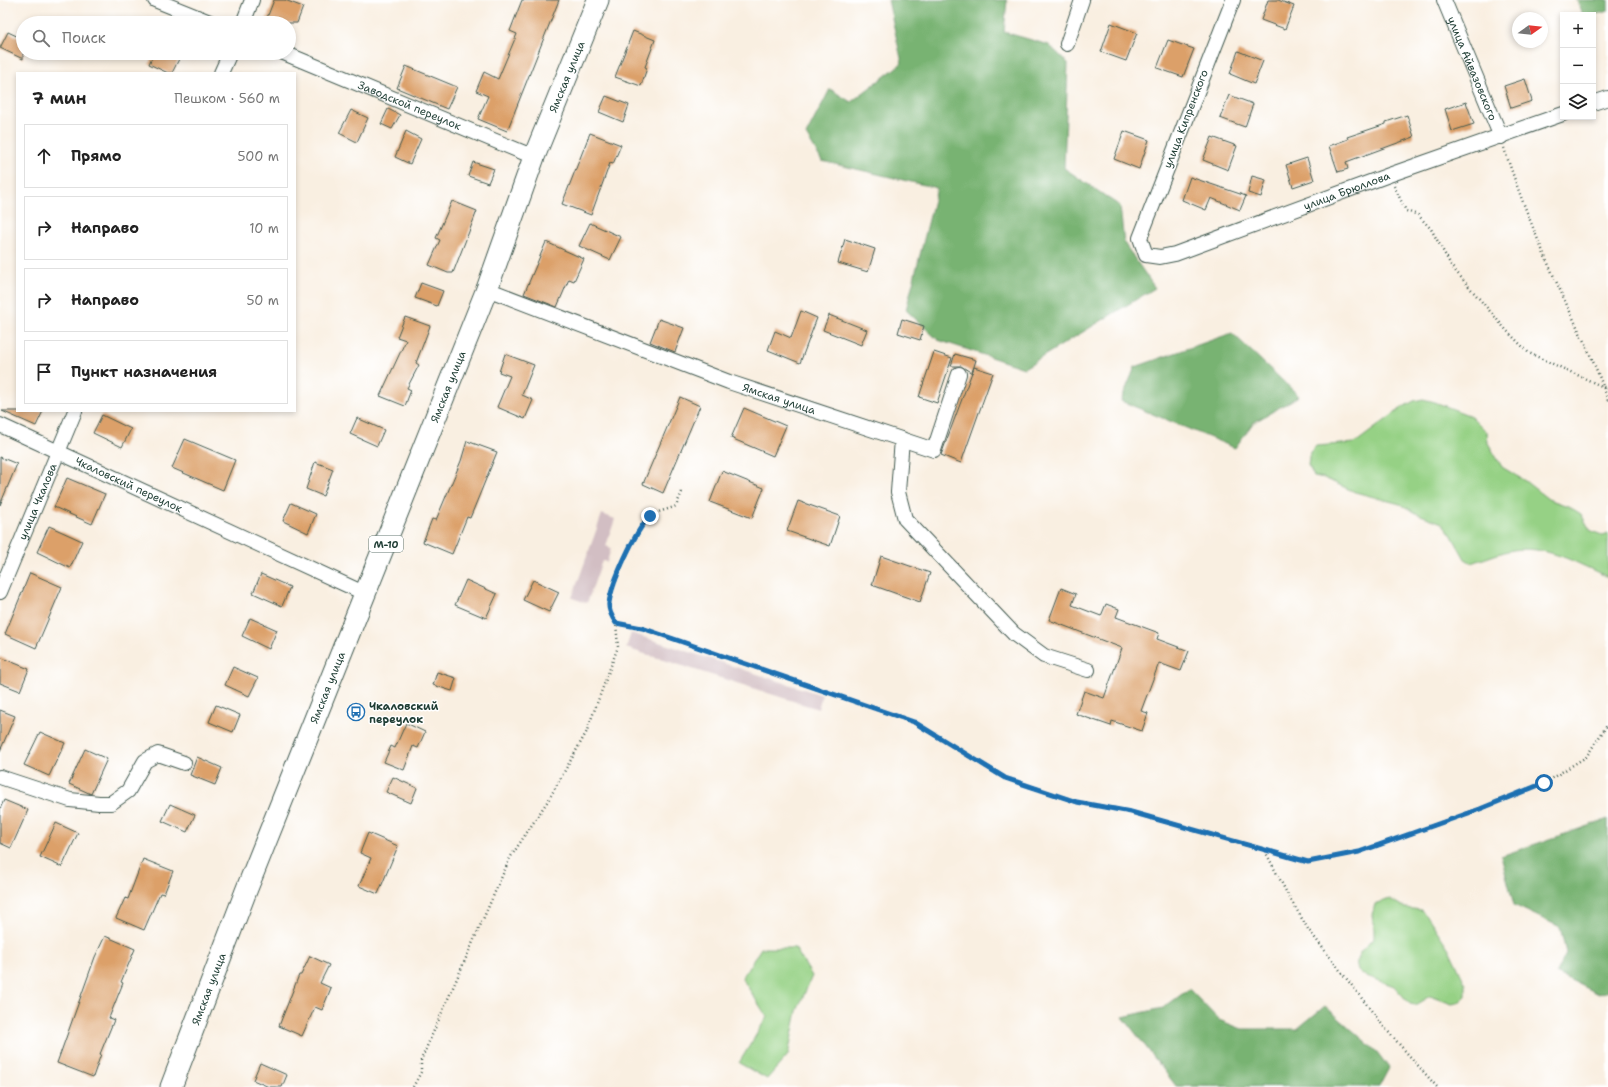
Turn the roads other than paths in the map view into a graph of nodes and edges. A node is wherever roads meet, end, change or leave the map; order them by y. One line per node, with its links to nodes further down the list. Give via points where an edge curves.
1 (155, 0): 7 (street)
2 (252, 0): 8 (street)
3 (598, 0): 17 (highway, Ямская улица / М-10)
4 (1082, 0): 9 (street)
5 (1233, 0): 18 (street, улица Кипренского)
6 (1444, 0): 16 (street, улица Айвазовского)
7 (195, 16)
8 (246, 16)
9 (1067, 44)
10 (296, 58): 17 (street, Заводской переулок)
11 (227, 60): 12 (street)
12 (221, 72)
13 (1608, 98): 14 (street)
14 (1596, 102)
15 (1560, 115): 16 (street, улица Брюллова)
16 (1501, 137): 18 (street, улица Брюллова, via 1389,175 1175,254 1160,257 1146,255)
17 (534, 157): 19 (highway, Ямская улица / М-10)
18 (1140, 238)
19 (487, 289): 23 (street, Ямская улица, via 729,382); 26 (highway, Ямская улица / М-10)
20 (959, 374): 23 (street, Ямская улица, via 934,450)
21 (75, 412): 24 (street, улица Чкалова)
22 (0, 425): 24 (street, Чкаловский переулок)
23 (898, 437): 27 (street, via 898,492 905,519 1014,634 1044,656)
24 (57, 452): 25 (street, улица Чкалова); 26 (street, Чкаловский переулок)
25 (0, 592)
26 (366, 594): 30 (highway, Ямская улица / М-10, via 249,884)
27 (1088, 670)
28 (184, 763): 29 (street, via 158,754 145,761 128,791 111,803 70,800)
29 (0, 776)
30 (171, 1087)

